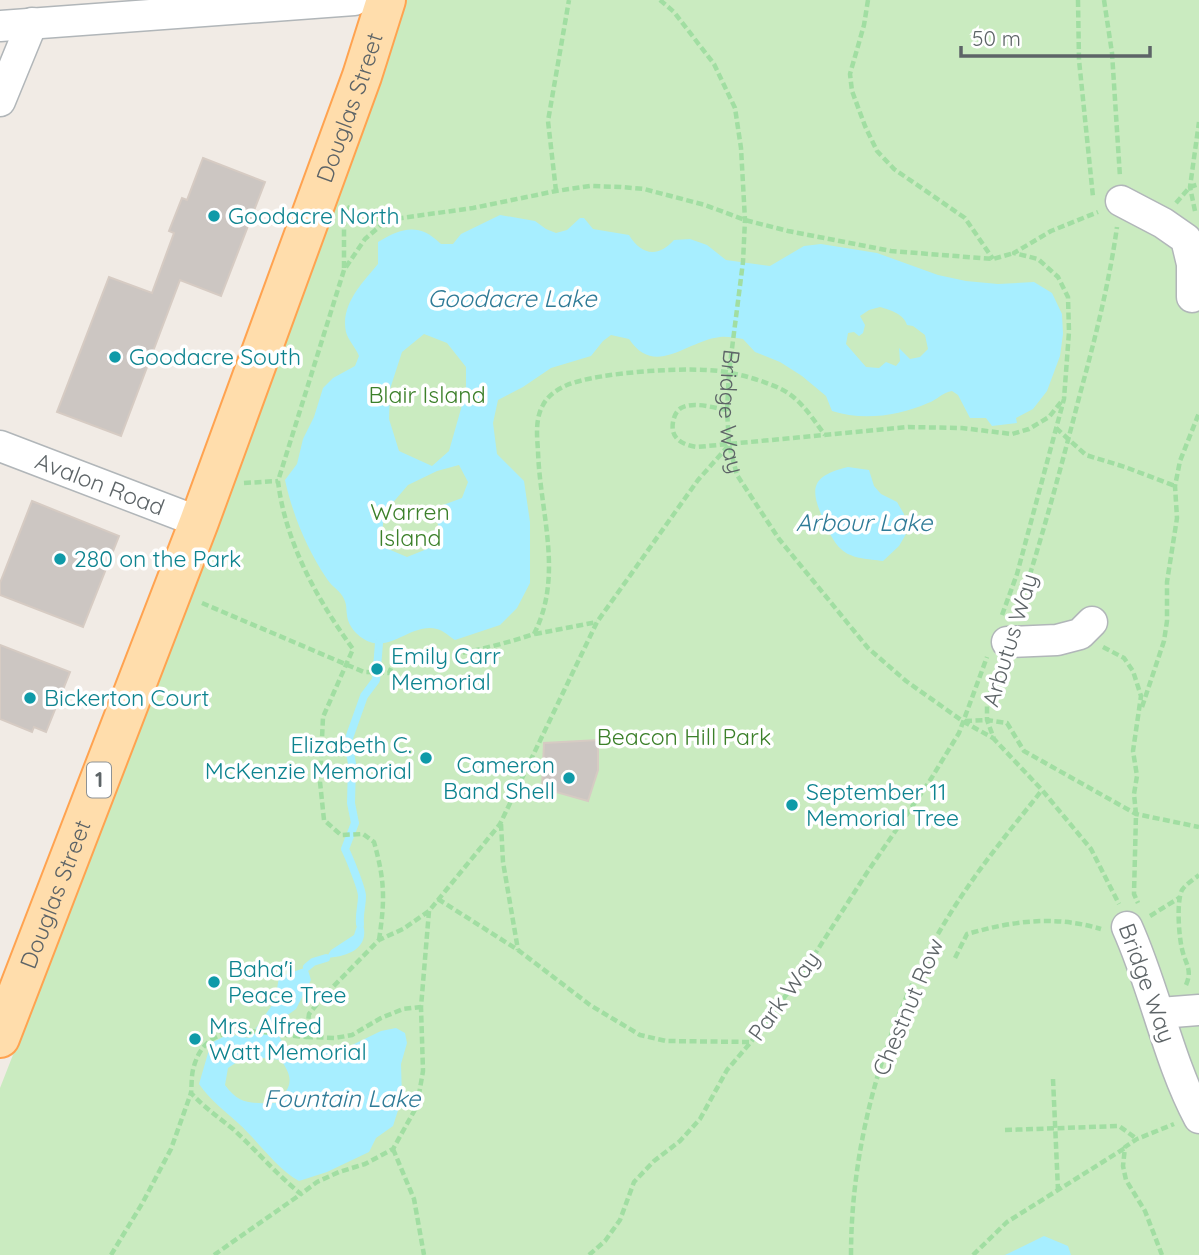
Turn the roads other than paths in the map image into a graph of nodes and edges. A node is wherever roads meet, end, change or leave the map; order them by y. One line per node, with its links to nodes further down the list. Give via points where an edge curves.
1 (354, 0): 3 (street)
2 (386, 0): 9 (main road, Douglas Street / 1)
3 (32, 23): 4 (street); 5 (street)
4 (0, 26)
5 (0, 101)
6 (1107, 204): 7 (street, via 1163,223 1186,239)
7 (1192, 297)
8 (0, 446): 9 (street, Avalon Road)
9 (199, 522): 15 (main road, Douglas Street / 1)
10 (1086, 628): 11 (street, via 1057,640)
11 (999, 638)
12 (1129, 922): 14 (street, Bridge Way)
13 (1199, 1010): 14 (street)
14 (1160, 1013): 16 (street, Bridge Way)
15 (0, 1038)
16 (1198, 1116)

